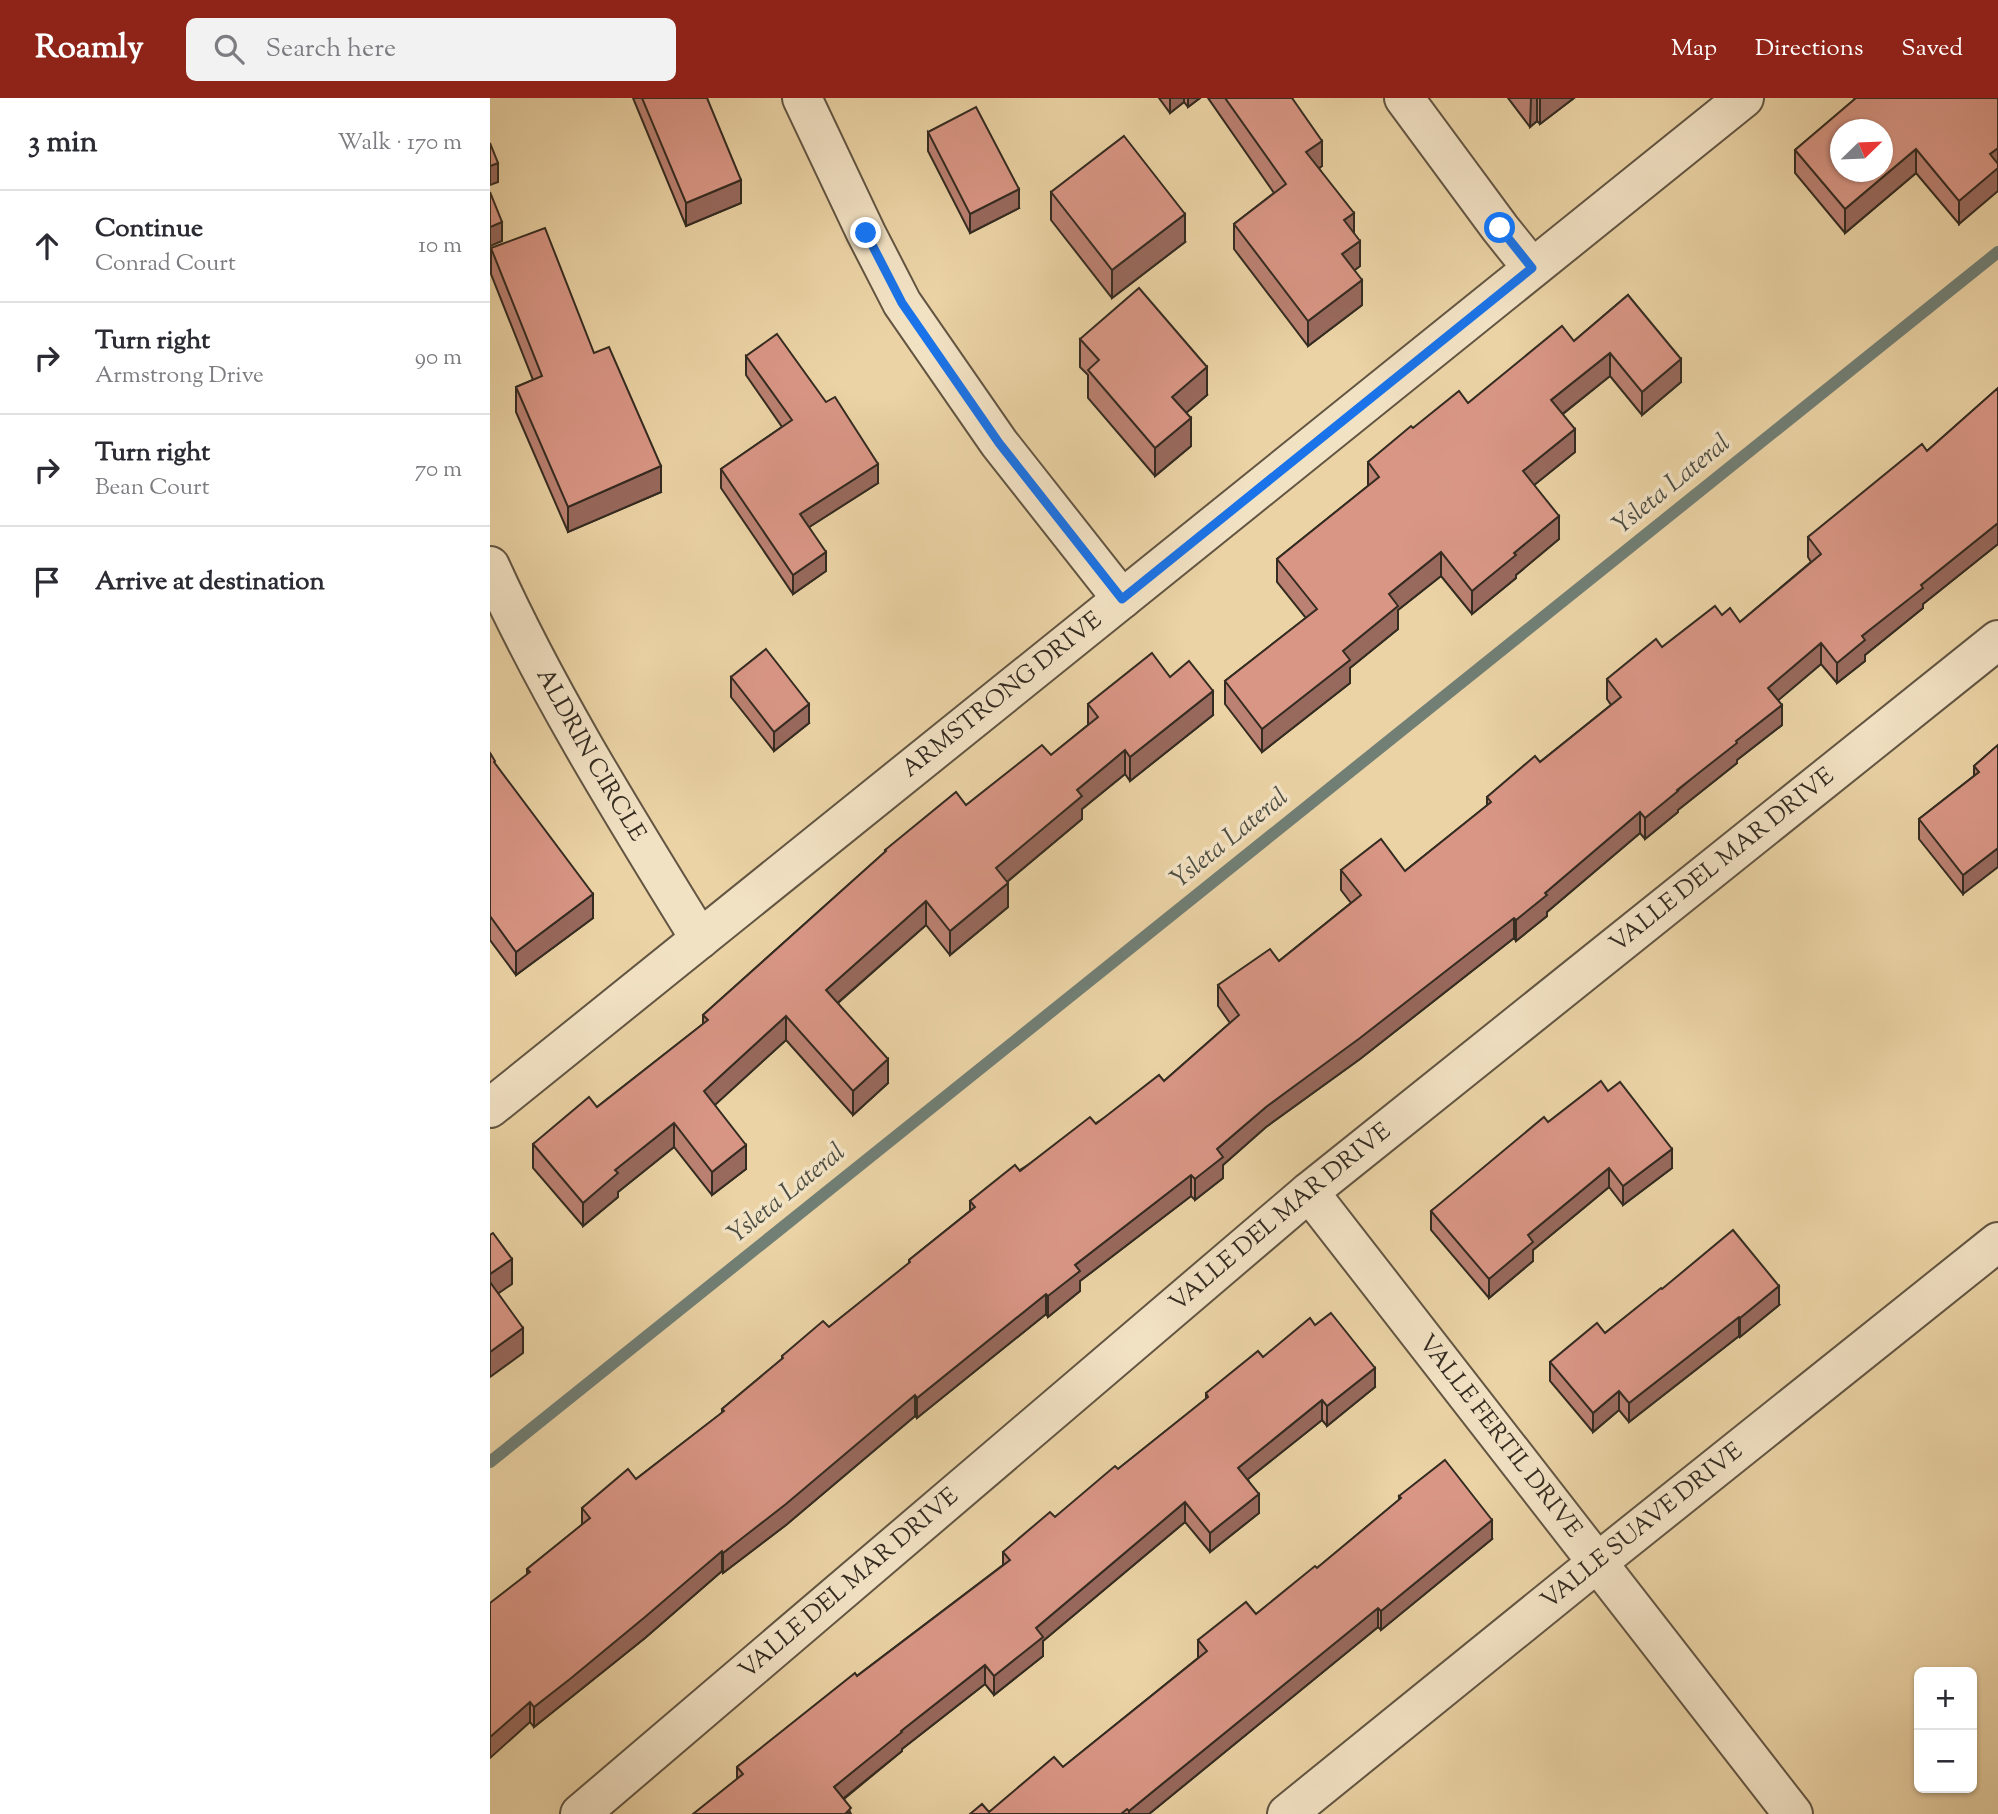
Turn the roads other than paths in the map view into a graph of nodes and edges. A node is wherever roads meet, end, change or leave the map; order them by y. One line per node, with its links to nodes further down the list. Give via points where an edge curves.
1 (802, 98): 6 (street, via 902,303 999,443)
2 (1404, 98): 4 (street)
3 (1744, 98): 4 (street, ARMSTRONG DRIVE)
4 (1532, 268): 6 (street, ARMSTRONG DRIVE)
5 (490, 566): 8 (street, ALDRIN CIRCLE, via 584,750)
6 (1122, 599): 8 (street, ARMSTRONG DRIVE)
7 (1998, 640): 10 (street, VALLE DEL MAR DRIVE)
8 (699, 939): 9 (street, ARMSTRONG DRIVE)
9 (490, 1108)
10 (1309, 1192): 12 (street, VALLE FERTIL DRIVE); 13 (street, VALLE DEL MAR DRIVE)
11 (1998, 1242): 12 (street, VALLE SUAVE DRIVE)
12 (1598, 1562): 14 (street, VALLE SUAVE DRIVE); 15 (street, VALLE FERTIL DRIVE)
13 (580, 1814)
14 (1287, 1814)
15 (1793, 1814)

